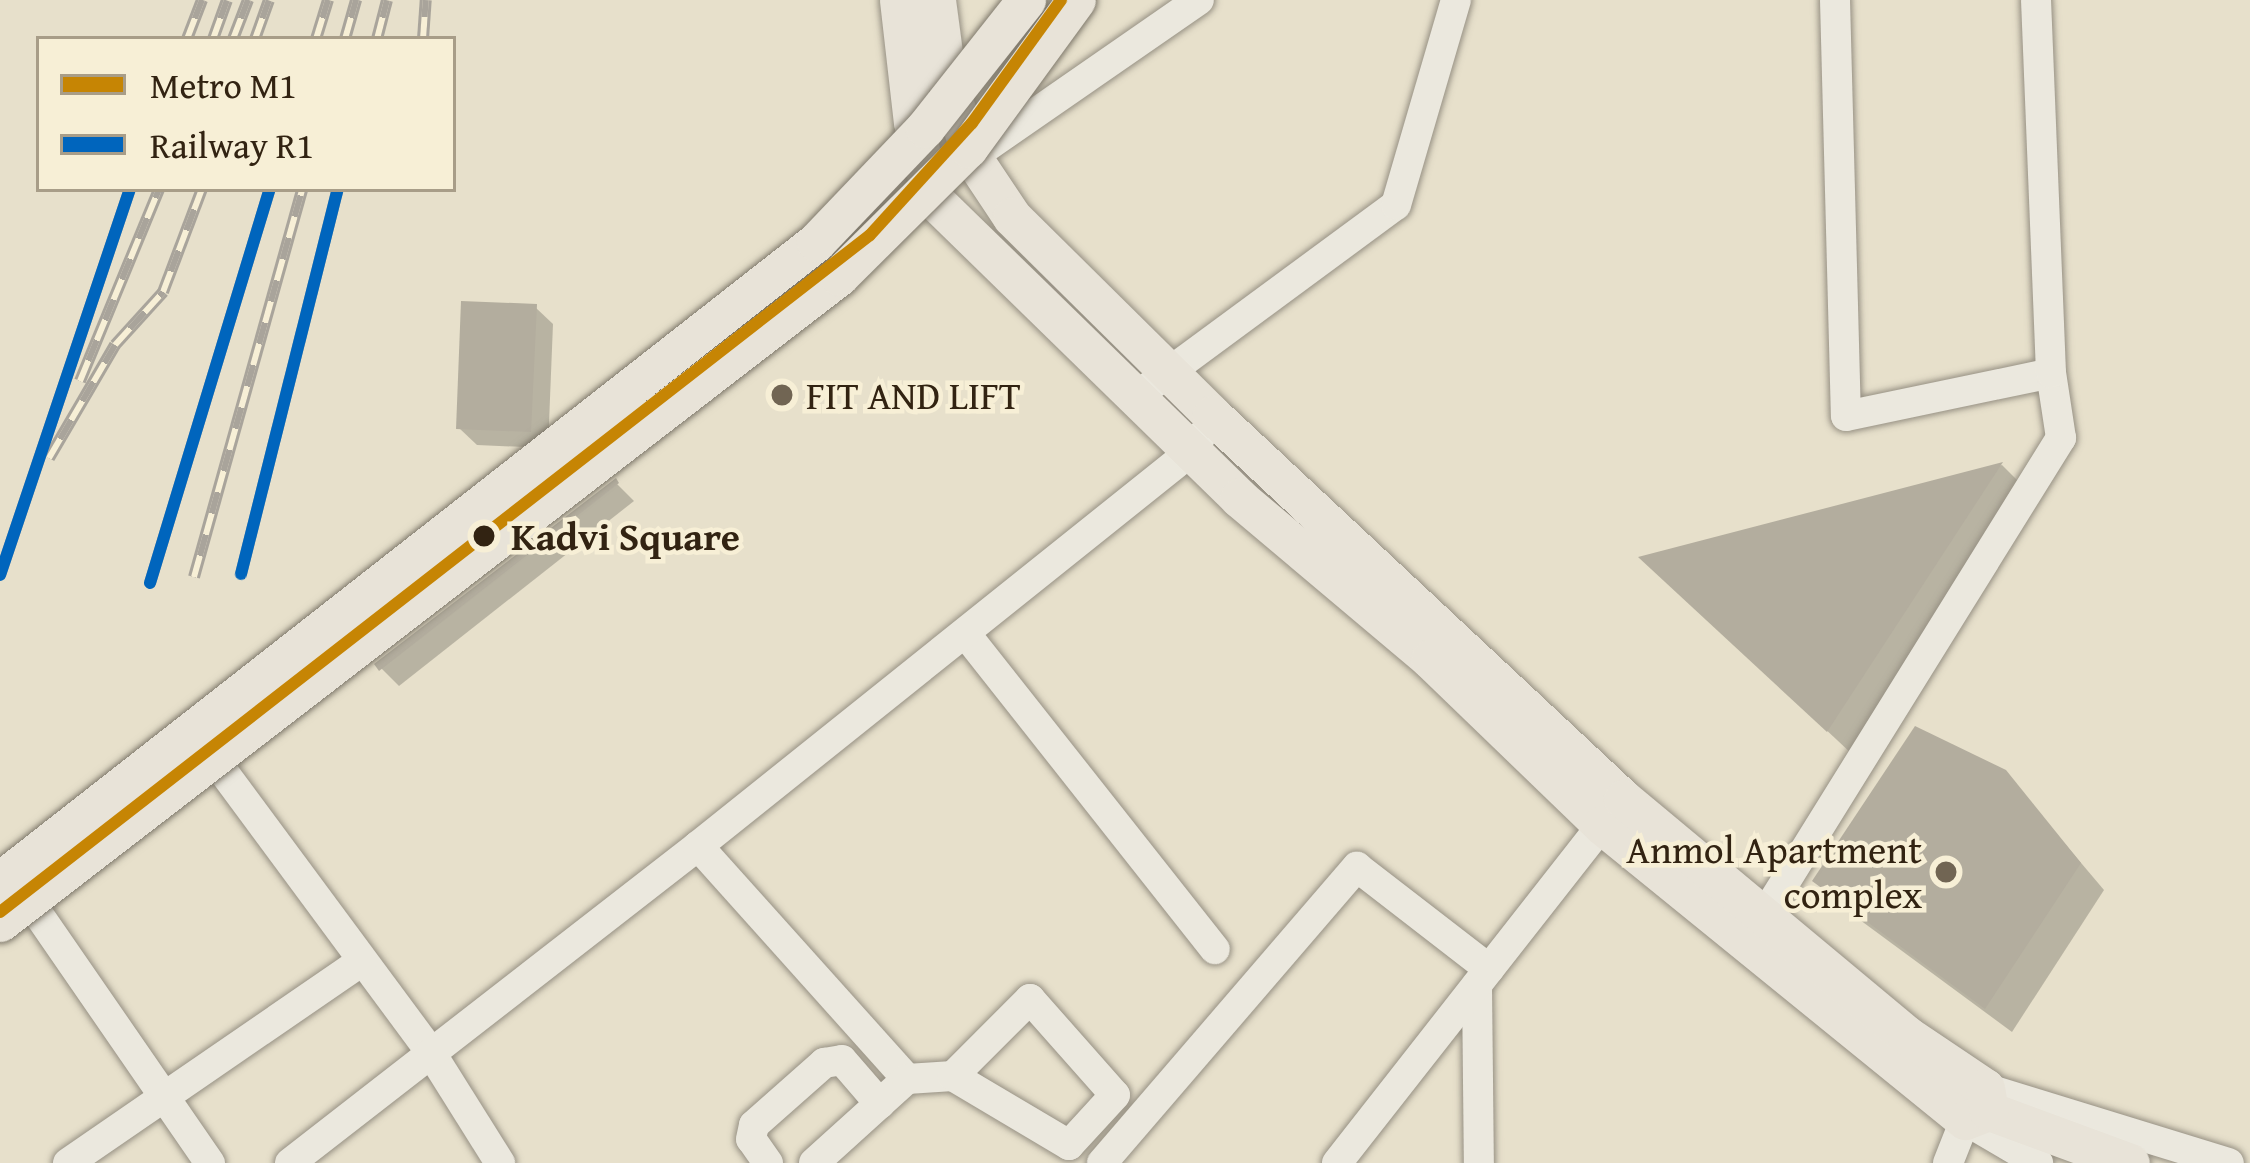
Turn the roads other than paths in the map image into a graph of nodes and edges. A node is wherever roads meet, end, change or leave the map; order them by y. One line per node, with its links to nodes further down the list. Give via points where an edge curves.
1 (899, 0): 12 (main road)
2 (936, 0): 11 (main road)
3 (1011, 0): 11 (main road)
4 (1025, 0): 25 (main road, bridge, via 925,128 815,242)
5 (1076, 0): 26 (main road, bridge, via 968,148 839,276)
6 (1089, 0): 13 (main road)
7 (1198, 0): 13 (street)
8 (1456, 0): 15 (street, via 1396,205)
9 (1835, 0): 16 (street, via 1846,416)
10 (2036, 0): 16 (street)
11 (947, 82): 12 (main road); 13 (main road)
12 (913, 122): 14 (main road); 20 (main road, via 806,234)
13 (972, 158): 14 (main road); 15 (main road, via 1012,217)
14 (932, 198): 17 (main road); 21 (main road, via 845,287)
15 (1169, 369): 17 (street); 18 (main road)
16 (2051, 374): 27 (street, via 2061,438)
17 (1138, 395): 18 (main road)
18 (1203, 432): 19 (street); 22 (main road)
19 (964, 633): 23 (street); 29 (street)
20 (183, 720): 21 (street); 24 (main road)
21 (219, 766): 26 (main road); 30 (street)
22 (1612, 812): 27 (main road); 31 (street); 37 (main road)
23 (698, 846): 32 (street); 34 (street)
24 (0, 866)
25 (0, 881)
26 (17, 915): 28 (main road); 35 (street)
27 (1765, 916): 37 (main road)
28 (0, 934)
29 (1215, 949)
30 (362, 961): 32 (street); 35 (street)
31 (1483, 977): 45 (street, via 1357,867); 46 (street); 47 (street)
32 (431, 1053): 39 (street); 42 (street)
33 (953, 1076): 33 (street, via 1030,999 1115,1095 1069,1145); 34 (street)
34 (908, 1079): 36 (street)
35 (168, 1096): 40 (street); 41 (street)
36 (880, 1104): 43 (street, via 842,1060 824,1064 754,1125 751,1139); 44 (street)
37 (1984, 1108): 48 (street); 49 (street); 50 (main road); 51 (street)
38 (2250, 1154): 52 (street)
39 (490, 1160)
40 (68, 1163)
41 (210, 1163)
42 (290, 1163)
43 (768, 1163)
44 (814, 1163)
45 (1102, 1163)
46 (1337, 1163)
47 (1479, 1163)
48 (1948, 1163)
49 (2038, 1163)
50 (2130, 1163)
51 (2229, 1163)
52 (2245, 1163)

